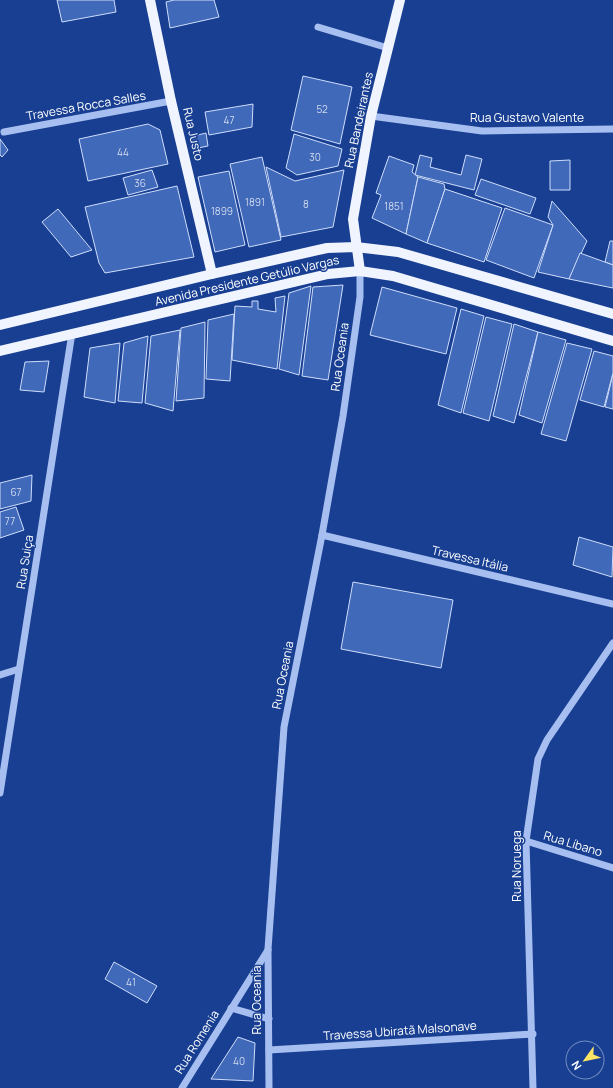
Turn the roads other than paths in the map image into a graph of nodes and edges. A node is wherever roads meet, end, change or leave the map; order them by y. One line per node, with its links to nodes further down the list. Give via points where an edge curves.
1 (150, 0): 5 (main road, Rua Justo)
2 (400, 0): 4 (main road, Rua Bandeirantes)
3 (318, 27): 4 (street)
4 (388, 48): 6 (main road, Rua Bandeirantes)
5 (171, 101): 8 (street, Travessa Rocca Salles); 11 (main road, Rua Justo)
6 (371, 116): 7 (street, Rua Gustavo Valente, via 482,131); 9 (main road, Rua Bandeirantes, via 353,220)
7 (613, 129)
8 (4, 132)
9 (356, 247): 10 (main road, Rua Bandeirantes); 11 (main road, Avenida Presidente Getúlio Vargas, via 328,248); 12 (main road, Avenida Presidente Getúlio Vargas, via 398,252)
10 (360, 271): 14 (main road, Avenida Presidente Getúlio Vargas, via 328,274); 15 (main road, Avenida Presidente Getúlio Vargas, via 393,276); 17 (street, Rua Oceania, via 360,297 344,409)
11 (212, 274): 13 (main road, Avenida Presidente Getúlio Vargas)
12 (613, 314)
13 (0, 325)
14 (72, 333): 16 (main road, Avenida Presidente Getúlio Vargas); 20 (street, Rua Suiça)
15 (613, 341)
16 (0, 351)
17 (322, 535): 18 (street, Travessa Itália); 25 (street, Rua Oceania, via 284,727)
18 (613, 604)
19 (613, 642): 23 (street, Rua Noruega, via 546,740 538,759)
20 (19, 669): 21 (street); 22 (street, Rua Suiça)
21 (0, 675)
22 (0, 794)
23 (526, 841): 24 (street, Rua Líbano); 28 (street, Rua Noruega)
24 (613, 868)
25 (268, 949): 26 (street, Rua Romenia); 27 (street, Rua Oceania)
26 (231, 1008): 27 (street, Rua Romenia); 30 (street, Rua Romenia)
27 (269, 1019): 29 (street, Rua Oceania)
28 (532, 1034): 29 (street, Travessa Ubiratã Malsonave); 32 (street, Rua Noruega)
29 (269, 1050): 31 (street, Rua Oceania)
30 (182, 1088)
31 (269, 1088)
32 (533, 1088)

